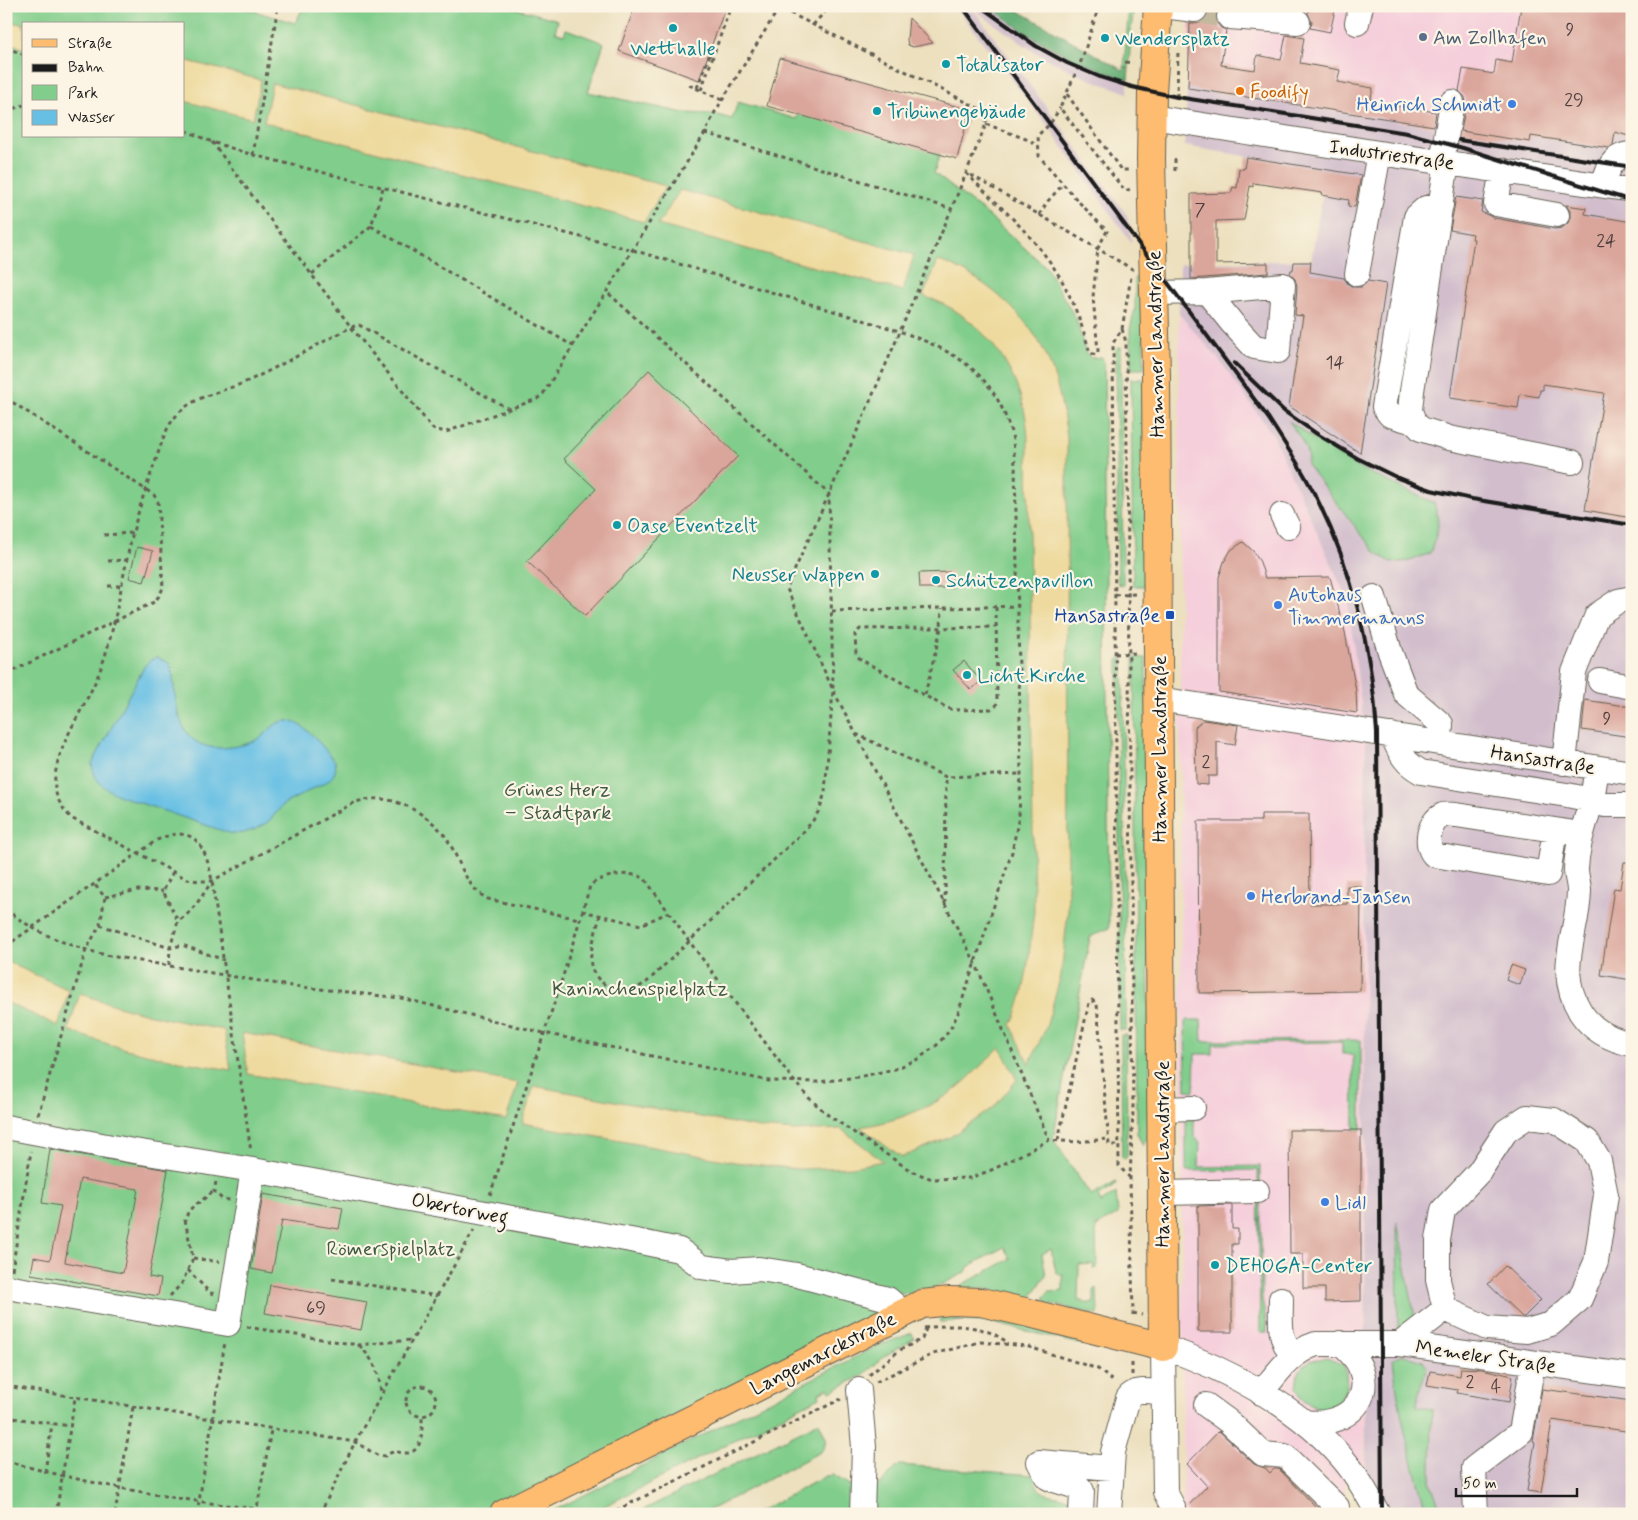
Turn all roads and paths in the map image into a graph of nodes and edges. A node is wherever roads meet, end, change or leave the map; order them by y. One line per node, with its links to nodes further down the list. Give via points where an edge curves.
1 (278, 6): 33 (path)
2 (731, 6): 18 (path)
3 (830, 6): 11 (path)
4 (1099, 6): 19 (path, via 1082,59)
5 (1158, 6): 26 (main road, Hammer Landstraße)
6 (1163, 6): 8 (street)
7 (777, 7): 11 (path); 21 (path)
8 (1195, 10)
9 (1229, 17): 10 (street)
10 (1298, 22)
11 (813, 25): 27 (path, via 980,109 986,116)
12 (1178, 43): 20 (path)
13 (6, 47): 14 (path)
14 (22, 54)
15 (1124, 62): 16 (path)
16 (1132, 63)
17 (689, 85): 18 (path)
18 (699, 89): 21 (path)
19 (1066, 94): 24 (path); 36 (path, via 1121,170)
20 (1177, 97)
21 (722, 100): 29 (path)
22 (1452, 102): 34 (street)
23 (22, 106): 25 (path)
24 (1060, 108): 31 (path, via 1038,135); 41 (path, via 1125,191)
25 (6, 111)
26 (1152, 117): 32 (street, Industriestraße); 51 (main road, Hammer Landstraße)
27 (986, 124): 31 (path); 38 (path)
28 (185, 130): 30 (path)
29 (705, 133): 43 (path); 48 (path)
30 (212, 142): 33 (path); 49 (path)
31 (1039, 146): 39 (path, via 1039,156)
32 (1379, 153): 34 (street, Industriestraße); 50 (street)
33 (253, 155): 40 (path)
34 (1445, 161): 37 (street, Industriestraße); 60 (street, via 1412,391 1410,410 1414,422 1421,429 1449,438)
35 (1620, 168): 37 (street, Industriestraße); 42 (street, Industriestraße)
36 (1132, 170)
37 (1502, 170): 45 (street, via 1496,204)
38 (966, 173): 43 (path); 44 (path); 47 (path, via 1044,253 1070,298 1093,355 1098,351 1093,297)
39 (1063, 184): 44 (path); 47 (path, via 1107,231)
40 (383, 188): 46 (path); 48 (path)
41 (1134, 188)
42 (1632, 190)
43 (952, 208): 56 (path)
44 (1040, 215): 47 (path)
45 (1557, 215)
46 (372, 226): 49 (path); 57 (path)
47 (1098, 248): 51 (path)
48 (633, 250): 52 (path); 56 (path)
49 (312, 274): 54 (path)
50 (1357, 274)
51 (1147, 278): 53 (street); 55 (path); 83 (main road, Hammer Landstraße)
52 (607, 292): 57 (path); 62 (path)
53 (1207, 292)
54 (350, 327): 59 (path, via 359,326); 59 (path, via 433,429 446,432); 61 (path, via 250,380 192,401 166,430)
55 (1122, 329): 129 (path, via 1113,343); 132 (path, via 1126,342 1133,1111)
56 (899, 331): 62 (path); 71 (path, via 938,347 963,362 984,380 1000,403 1013,440)
57 (573, 346): 59 (path, via 543,394)
58 (6, 398): 61 (path)
59 (509, 409)
60 (1572, 462)
61 (145, 488): 63 (path); 75 (path, via 158,502 163,588 154,602)
62 (829, 494): 74 (path); 81 (path, via 787,589)
63 (132, 533): 64 (path); 65 (path)
64 (104, 535)
65 (126, 560): 66 (path); 68 (path)
66 (108, 561)
67 (108, 586): 68 (path)
68 (122, 586): 75 (path)
69 (1374, 597): 86 (street, via 1406,694 1441,724)
70 (1632, 598): 87 (street, via 1618,601 1597,615 1574,672)
71 (1018, 606): 72 (path); 90 (path)
72 (996, 607): 73 (path); 76 (path)
73 (942, 608): 74 (path); 77 (path)
74 (832, 611): 81 (path)
75 (113, 622): 78 (path); 95 (path, via 100,671 62,747 54,788 70,818)
76 (996, 627): 77 (path); 82 (path, via 997,702 994,708 952,709)
77 (941, 628): 82 (path); 82 (path, via 860,629 855,634 857,657)
78 (6, 674)
79 (1600, 681): 80 (street)
80 (1632, 687)
81 (832, 690): 84 (path); 111 (path, via 825,792 820,809 802,833)
82 (925, 696)
83 (1158, 699): 85 (street, Hansastraße); 123 (main road, Hammer Landstraße)
84 (856, 734): 91 (path); 102 (path)
85 (1392, 735): 86 (street, Hansastraße); 92 (street, via 1403,758 1421,772)
86 (1440, 742): 87 (street, Hansastraße)
87 (1564, 763): 88 (street, Hansastraße)
88 (1597, 768): 89 (street, Hansastraße); 92 (street)
89 (1632, 773)
90 (1021, 774): 91 (path); 116 (path, via 1020,816 1012,852)
91 (946, 777): 102 (path)
92 (1617, 806): 94 (street); 100 (street, via 1597,822 1588,876)
93 (1555, 830): 93 (street, via 1456,814 1443,815 1433,824 1428,843 1434,855 1548,874); 94 (street)
94 (1581, 834): 100 (street, via 1576,870)
95 (136, 853): 96 (path); 97 (path, via 166,836 183,834 202,846); 98 (path)
96 (173, 872): 97 (path, via 187,879); 99 (path)
97 (212, 881): 107 (path, via 355,802 384,799 408,807 436,826 445,836 471,886 488,899); 108 (path); 115 (path)
98 (94, 884): 101 (path); 110 (path)
99 (163, 890): 101 (path, via 138,890); 108 (path)
100 (1579, 891): 120 (street, via 1568,965 1571,993 1592,1027 1609,1038)
101 (105, 897): 109 (path)
102 (945, 905): 116 (path)
103 (6, 909): 110 (path)
104 (582, 911): 105 (path, via 590,886 595,881 634,874 645,878); 106 (path); 107 (path)
105 (669, 912): 106 (path, via 641,925); 111 (path)
106 (600, 916): 111 (path, via 591,964 596,977 606,986 620,990 633,990 647,982)
107 (579, 919): 119 (path)
108 (178, 922): 113 (path)
109 (100, 925): 113 (path); 114 (path)
110 (31, 928): 112 (path); 114 (path)
111 (689, 941): 121 (path)
112 (6, 946)
113 (170, 948): 115 (path, via 182,945); 117 (path)
114 (86, 950): 117 (path); 125 (path)
115 (224, 960): 118 (path)
116 (975, 962): 121 (path, via 954,1022 944,1038 923,1056 907,1065 878,1073 818,1082); 127 (path)
117 (169, 965): 118 (path)
118 (226, 974): 119 (path, via 284,985 402,998); 131 (path)
119 (544, 1033): 121 (path, via 769,1081); 137 (path)
120 (1632, 1044)
121 (794, 1081): 127 (path, via 828,1115 911,1171 932,1179 970,1178)
122 (1194, 1108): 123 (street)
123 (1162, 1109): 135 (main road, Hammer Landstraße)
124 (6, 1127): 125 (street, Obertorweg)
125 (34, 1132): 130 (street, Obertorweg); 142 (path)
126 (1108, 1139): 128 (path); 128 (path, via 1097,1004 1092,1000); 129 (path, via 1109,1145)
127 (1048, 1140): 128 (path)
128 (1058, 1140)
129 (1119, 1145): 132 (path, via 1119,1166)
130 (218, 1164): 131 (street, Obertorweg); 133 (path)
131 (253, 1170): 136 (street); 137 (street, Obertorweg)
132 (1130, 1178): 150 (path)
133 (214, 1191): 136 (path, via 222,1199); 138 (path, via 189,1210 185,1220)
134 (1257, 1191): 135 (street)
135 (1162, 1193): 155 (main road, Hammer Landstraße)
136 (248, 1203): 139 (street)
137 (484, 1212): 143 (path); 146 (street, Obertorweg, via 678,1250 702,1267 731,1271 759,1269 797,1275)
138 (193, 1258): 139 (path); 140 (path)
139 (238, 1264): 144 (street)
140 (188, 1270): 144 (path, via 210,1293); 148 (path)
141 (332, 1279): 143 (path)
142 (8, 1287): 148 (street)
143 (437, 1296): 151 (path)
144 (233, 1297): 149 (street)
145 (1281, 1299): 156 (street, via 1281,1330 1284,1344)
146 (913, 1308): 150 (main road, Langemarckstraße, via 950,1301 981,1302); 162 (path, via 928,1328 922,1339 879,1365); 190 (main road, Langemarckstraße)
147 (1445, 1309): 147 (street, via 1438,1280 1438,1240 1443,1210 1479,1172 1506,1132 1527,1117 1554,1120 1588,1142 1599,1161 1606,1195 1596,1262 1580,1299 1551,1324 1527,1331 1487,1328); 153 (street)
148 (164, 1313): 149 (street)
149 (228, 1324): 154 (path); 171 (path)
150 (1133, 1339): 155 (main road, Langemarckstraße); 159 (path, via 1132,1376)
151 (412, 1340): 154 (path); 165 (path)
152 (1340, 1343): 153 (street, Memeler Straße); 156 (street, Memeler Straße, via 1316,1344); 172 (street, via 1361,1370 1363,1388 1359,1401 1342,1418 1316,1424)
153 (1400, 1344): 157 (street, Memeler Straße)
154 (358, 1345): 165 (path, via 372,1358 379,1375)
155 (1163, 1347): 163 (street, Hammer Landstraße); 164 (street, via 1218,1370)
156 (1292, 1356): 164 (street, Memeler Straße)
157 (1533, 1363): 158 (street, Memeler Straße); 200 (street, via 1521,1432 1474,1468)
158 (1632, 1376)
159 (1129, 1380)
160 (1120, 1385): 162 (path, via 1098,1369 1026,1346 980,1342 933,1354)
161 (6, 1386): 166 (path)
162 (859, 1390): 191 (path); 192 (street, via 864,1447)
163 (1163, 1392): 178 (street, via 1136,1392 1130,1396); 183 (street, Hammer Landstraße)
164 (1261, 1393): 172 (street)
165 (381, 1395): 176 (path)
166 (75, 1398): 168 (path); 174 (path)
167 (1206, 1406): 197 (street, via 1228,1421 1263,1454 1285,1456 1337,1507)
168 (133, 1407): 171 (path); 182 (path)
169 (6, 1417): 173 (path)
170 (422, 1417): 170 (path, via 431,1414 437,1400 430,1388 419,1386 410,1390 406,1400 408,1410); 176 (path, via 419,1443 407,1453 398,1451 377,1455)
171 (212, 1420): 175 (path); 184 (path)
172 (1306, 1422): 181 (street, via 1343,1459)
173 (52, 1424): 174 (path); 179 (path)
174 (70, 1426): 180 (path)
175 (271, 1430): 176 (path); 185 (path)
176 (355, 1442): 189 (path)
177 (6, 1461): 179 (path)
178 (1111, 1468): 193 (street, via 1039,1462 1047,1477 1080,1488); 194 (street)
179 (45, 1472): 180 (path)
180 (62, 1476): 182 (path); 186 (path)
181 (1358, 1480): 198 (street); 199 (street)
182 (120, 1487): 184 (path); 187 (path)
183 (1164, 1492): 195 (street, Hammer Landstraße, via 1157,1505); 196 (street, Hammer Landstraße, via 1173,1507)
184 (198, 1502): 185 (path); 188 (path)
185 (256, 1512)
186 (56, 1514)
187 (115, 1514)
188 (197, 1514)
189 (320, 1514)
190 (504, 1514)
191 (608, 1514)
192 (862, 1514)
193 (1081, 1514)
194 (1109, 1514)
195 (1157, 1514)
196 (1172, 1514)
197 (1337, 1514)
198 (1358, 1514)
199 (1378, 1514)
200 (1476, 1514)

